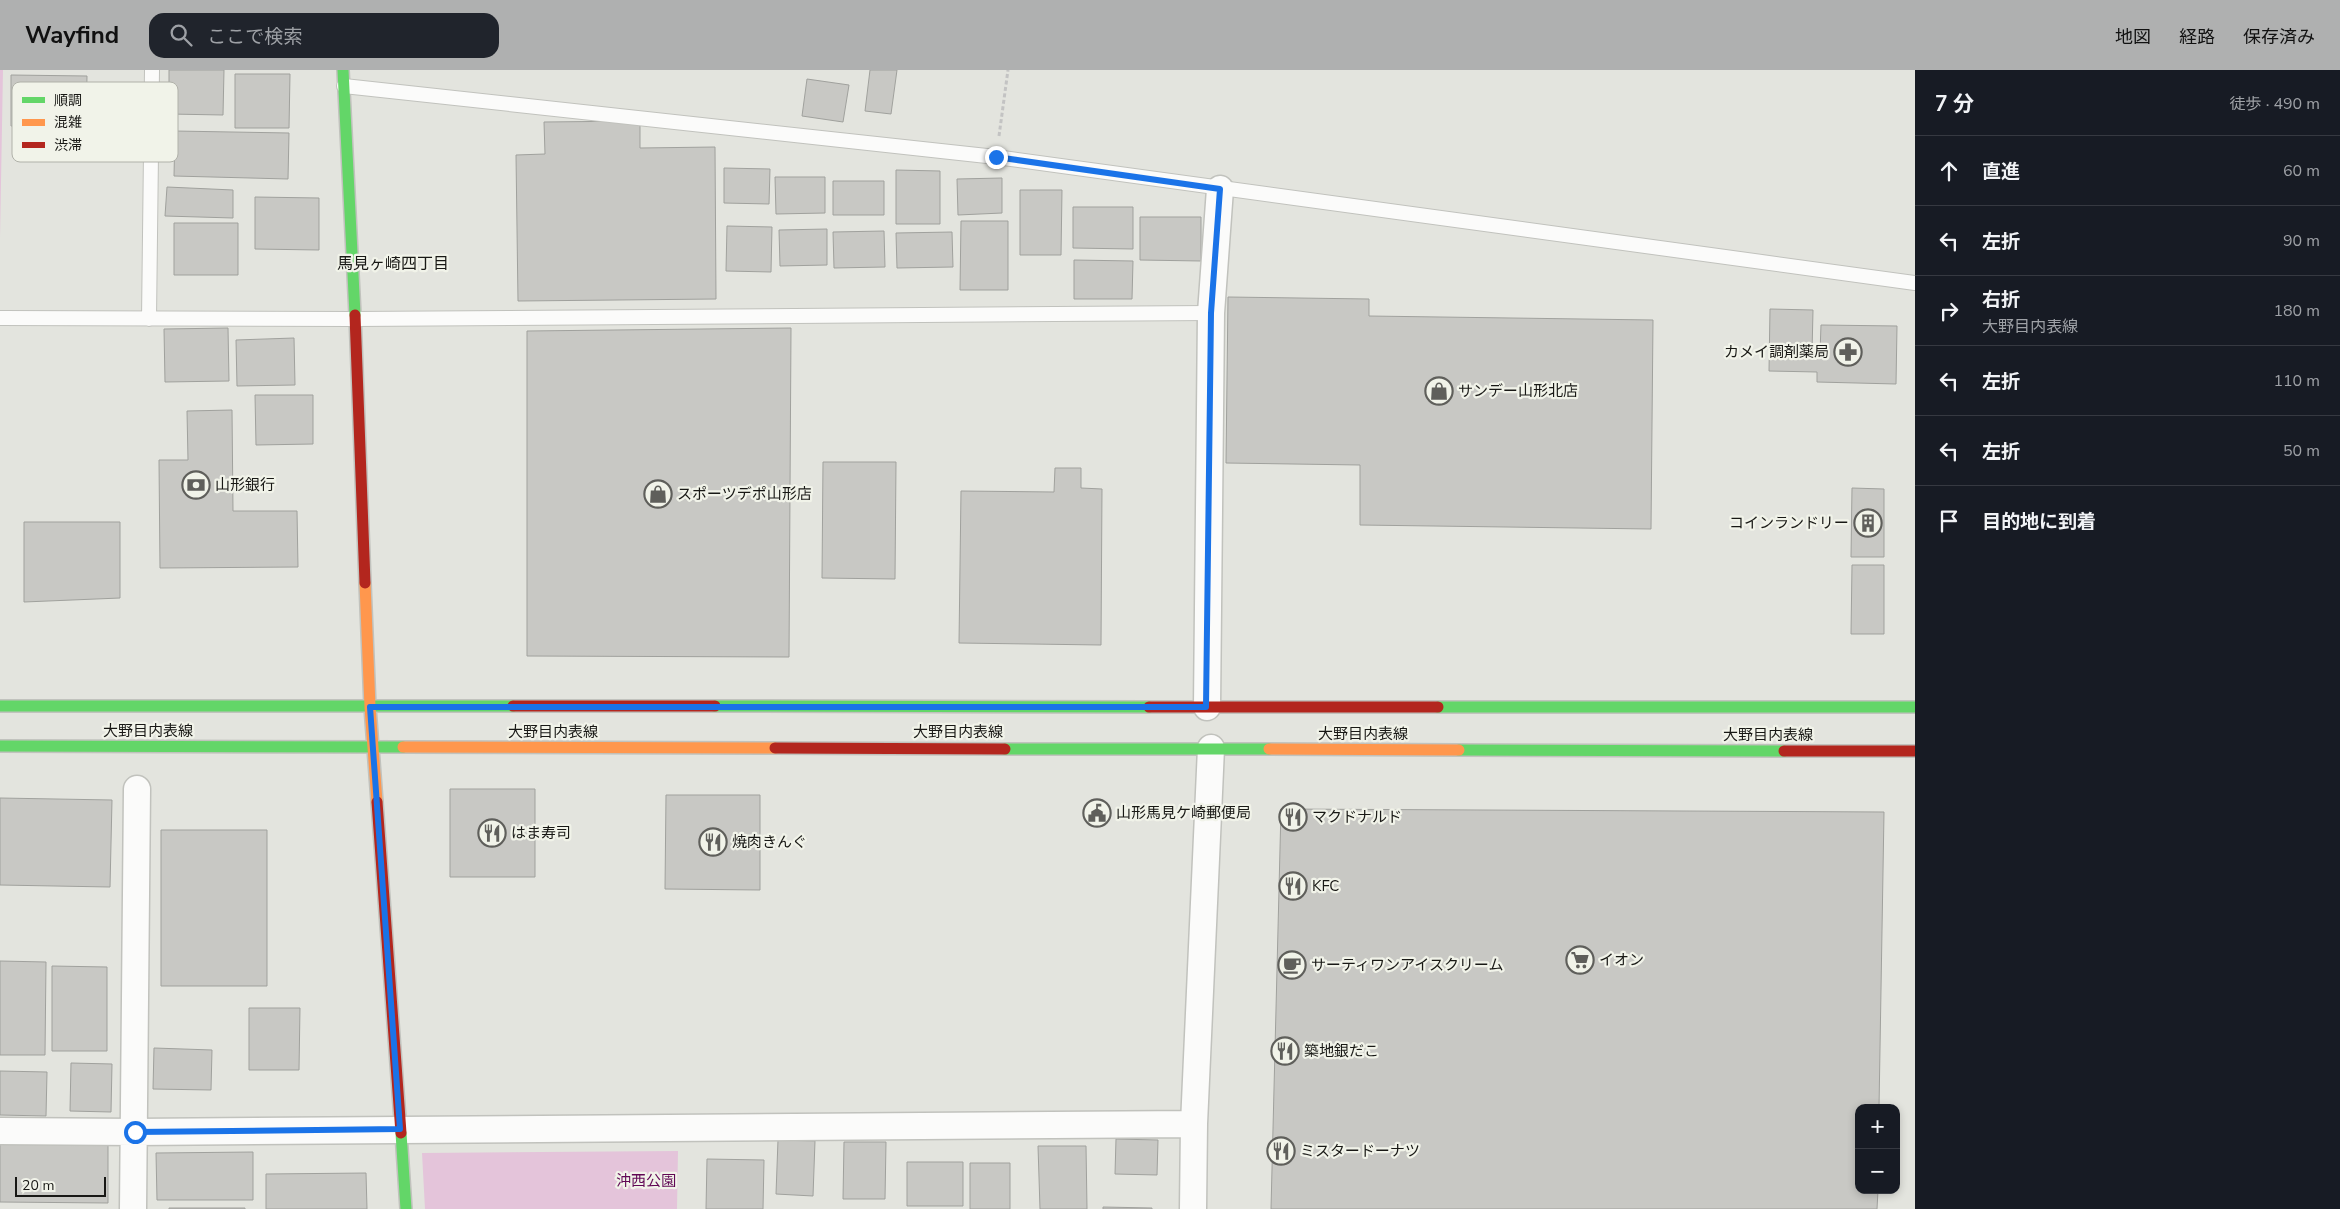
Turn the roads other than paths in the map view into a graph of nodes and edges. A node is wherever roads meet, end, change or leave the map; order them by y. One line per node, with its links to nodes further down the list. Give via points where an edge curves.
1 (343, 70): 2 (main road)
2 (344, 86): 4 (lane, via 996,157); 9 (main road)
3 (151, 162): 8 (lane)
4 (1220, 189): 5 (lane); 6 (street)
5 (1915, 283)
6 (1211, 313): 9 (lane); 12 (street)
7 (0, 318): 8 (lane)
8 (149, 319): 9 (lane)
9 (355, 319): 11 (main road)
10 (0, 706): 11 (main road, 大野目内表線)
11 (370, 707): 12 (main road, 大野目内表線); 15 (main road)
12 (1206, 707): 13 (main road, 大野目内表線)
13 (1915, 707)
14 (0, 746): 15 (main road, 大野目内表線)
15 (373, 747): 16 (main road, 大野目内表線); 20 (main road)
16 (1211, 748): 17 (main road, 大野目内表線); 19 (street)
17 (1915, 751)
18 (137, 789): 22 (street)
19 (1194, 1124): 20 (street); 25 (street)
20 (400, 1129): 22 (street); 24 (main road)
21 (0, 1131): 22 (street)
22 (135, 1132): 23 (street)
23 (133, 1209)
24 (406, 1209)
25 (1193, 1209)

